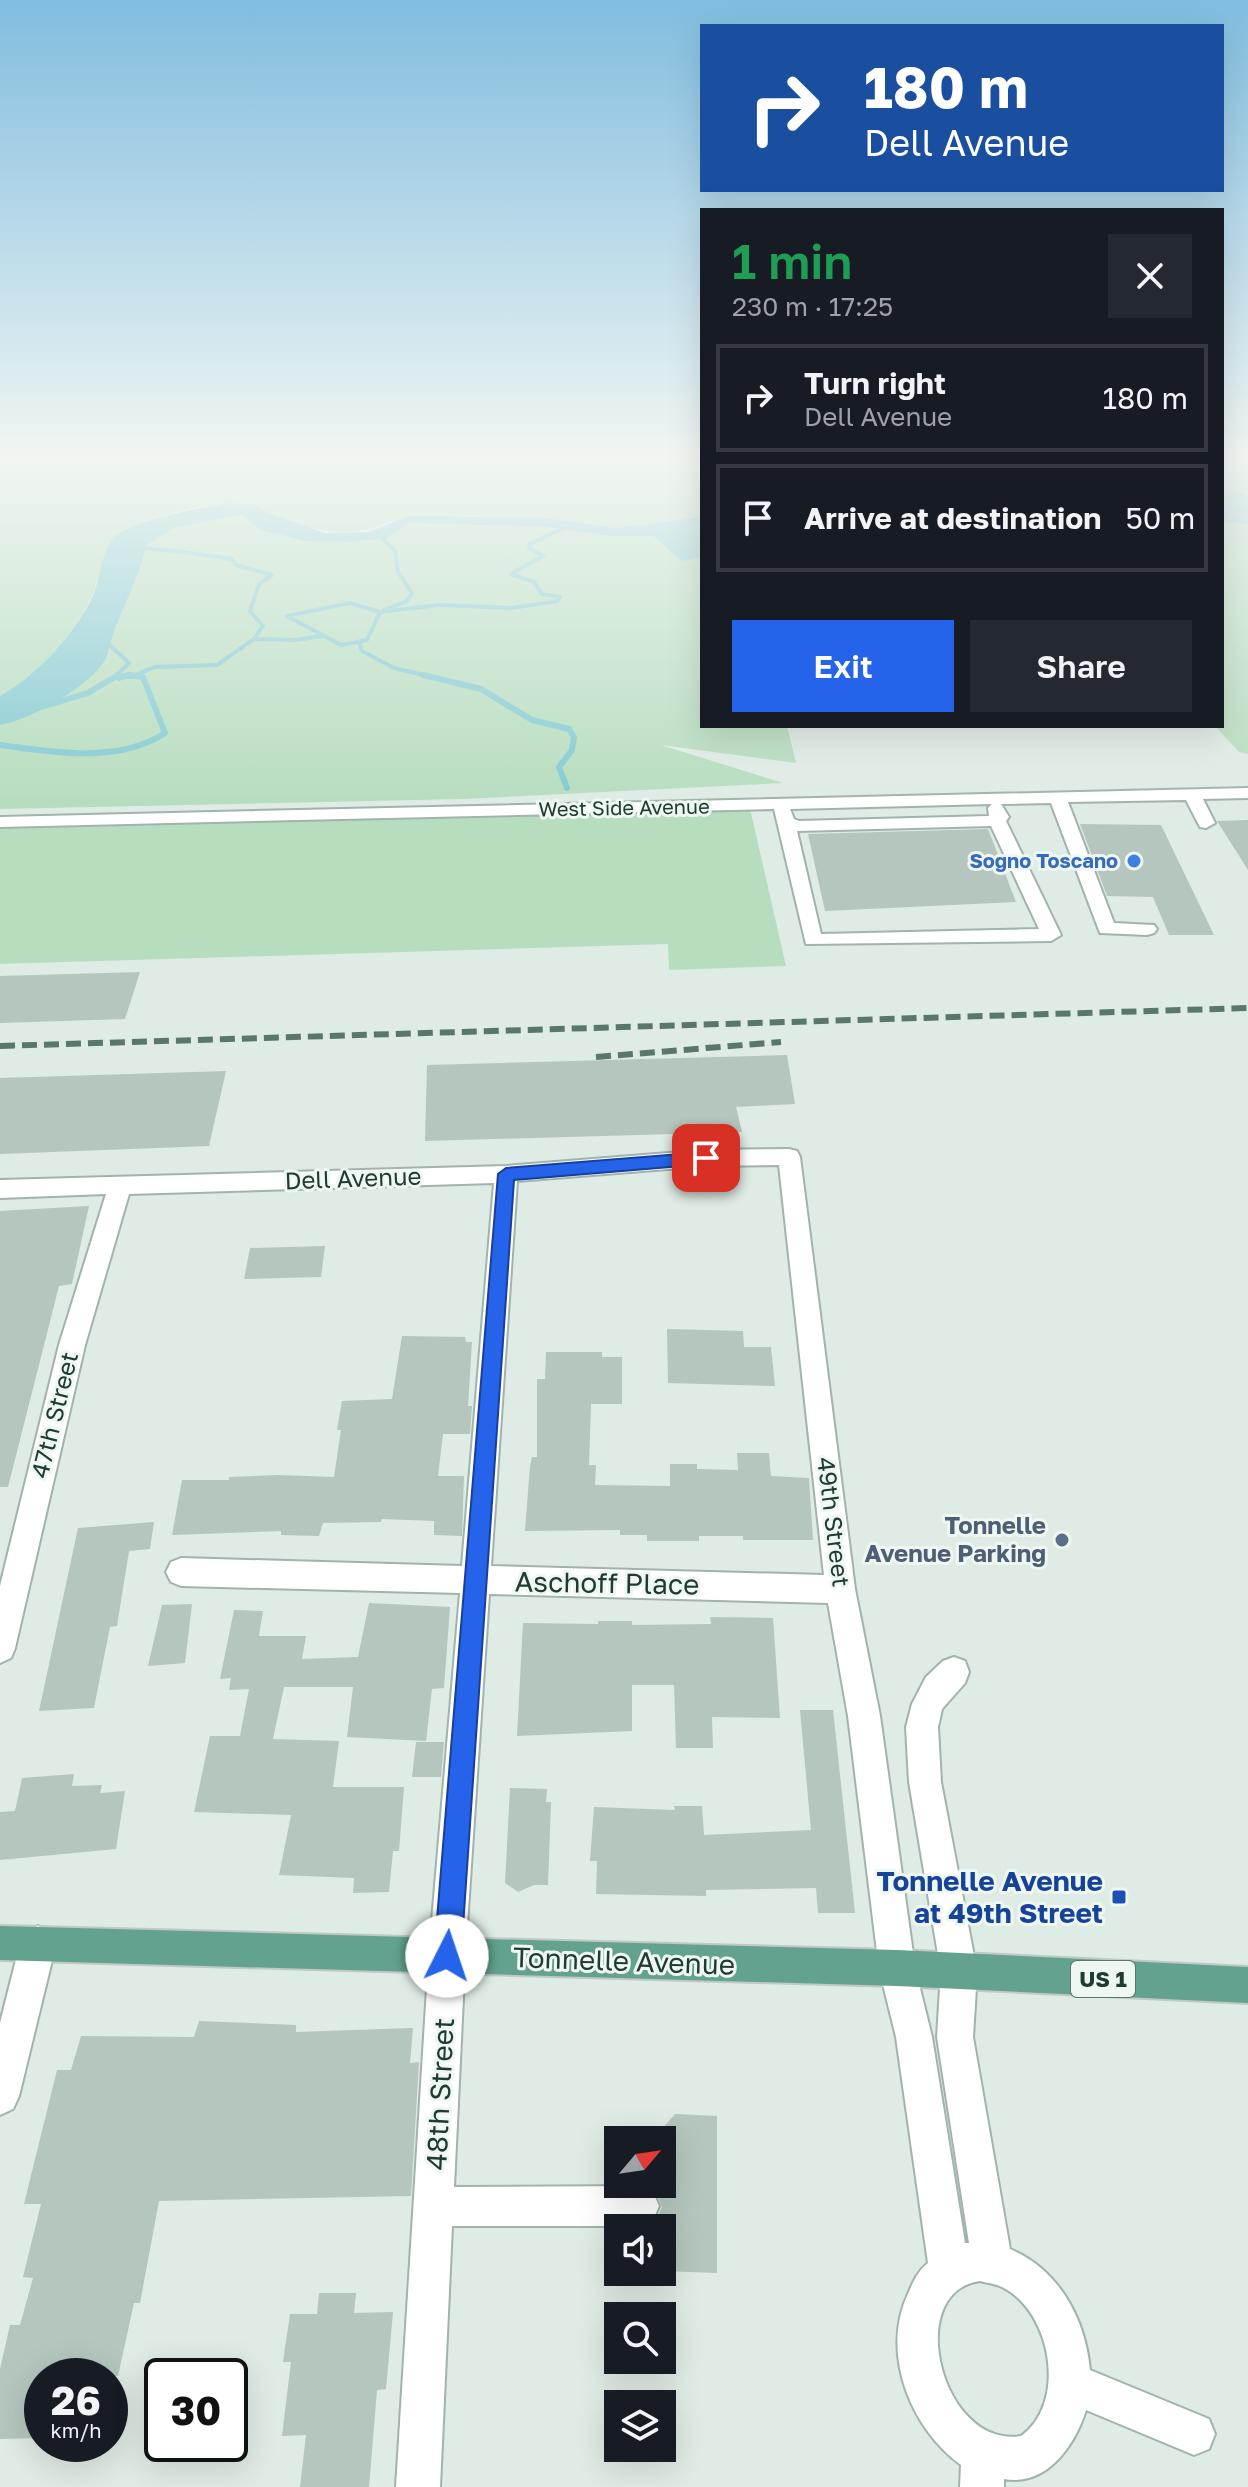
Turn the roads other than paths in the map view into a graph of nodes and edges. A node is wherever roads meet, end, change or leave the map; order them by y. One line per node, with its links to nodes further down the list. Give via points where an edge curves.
1 (1248, 793): 2 (street, West Side Avenue)
2 (1192, 794): 3 (street, West Side Avenue); 8 (street)
3 (1058, 798): 4 (street, West Side Avenue); 9 (street, via 1107,929)
4 (994, 799): 5 (street, West Side Avenue); 6 (street, via 1001,815)
5 (783, 813): 6 (street, via 798,826); 6 (street, via 813,940 1051,935); 7 (street, West Side Avenue)
6 (997, 820)
7 (0, 822)
8 (1206, 823)
9 (1147, 929)
10 (706, 1158): 11 (street, Dell Avenue); 16 (street, 49th Street, via 789,1157)
11 (506, 1174): 12 (street, Dell Avenue); 15 (street, 48th Street)
12 (120, 1185): 13 (street, Dell Avenue); 17 (street, 47th Street, via 72,1345)
13 (0, 1189)
14 (181, 1572): 15 (street, Aschoff Place)
15 (475, 1580): 16 (street, Aschoff Place); 21 (street, 48th Street)
16 (840, 1589): 22 (street, 49th Street, via 864,1716)
17 (0, 1648)
18 (954, 1672): 23 (street, via 932,1696 922,1727 925,1782)
19 (0, 1943): 20 (main road, Tonnelle Avenue / US 1)
20 (38, 1944): 21 (main road, Tonnelle Avenue / US 1); 25 (street)
21 (447, 1956): 22 (main road, Tonnelle Avenue / US 1); 27 (street, 48th Street)
22 (897, 1968): 23 (main road, Tonnelle Avenue / US 1); 29 (street, 49th Street, via 914,2037)
23 (959, 1972): 24 (main road, Tonnelle Avenue / US 1); 28 (street, via 955,2037)
24 (1248, 1985)
25 (0, 2096)
26 (639, 2206): 27 (street)
27 (433, 2207): 33 (street, 48th Street)
28 (992, 2263): 29 (street, via 980,2261); 30 (street, via 1029,2281 1049,2305 1063,2335)
29 (949, 2272): 32 (street, via 924,2304 917,2335 920,2367 930,2400)
30 (1069, 2382): 31 (street); 32 (street, via 1060,2427 1043,2448 1021,2459 996,2459)
31 (1194, 2434)
32 (982, 2471)
33 (418, 2487)

